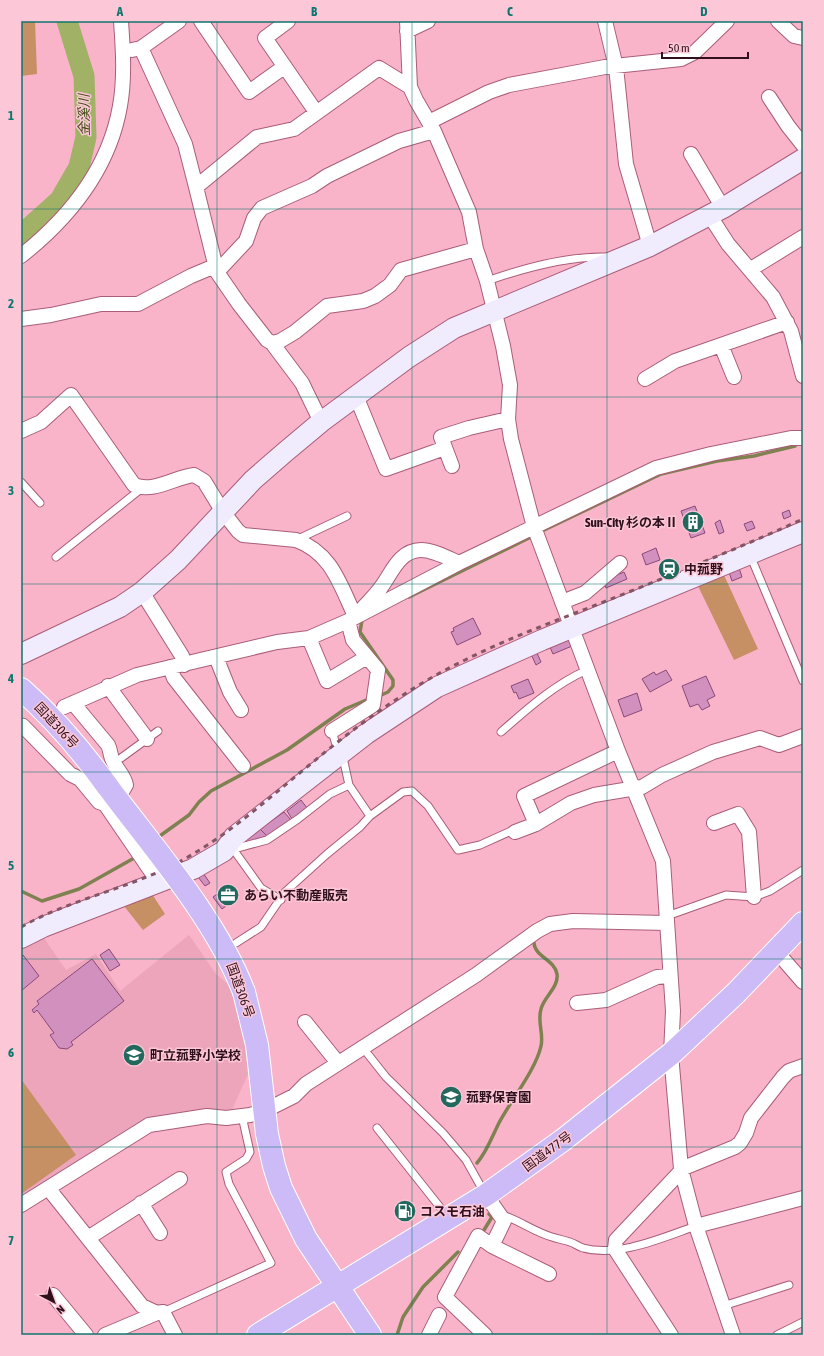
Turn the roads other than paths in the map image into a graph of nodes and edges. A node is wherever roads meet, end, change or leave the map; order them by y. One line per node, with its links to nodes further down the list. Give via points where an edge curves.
1 (121, 21): 12 (street)
2 (180, 21): 11 (street)
3 (201, 21): 13 (street, via 249,92)
4 (288, 21): 13 (street, via 265,38)
5 (428, 21): 9 (street)
6 (605, 21): 14 (street)
7 (727, 21): 14 (street, via 695,52 681,59)
8 (778, 21): 10 (street, via 794,36)
9 (407, 26): 15 (street)
10 (803, 38)
11 (141, 48): 12 (street); 22 (street, via 185,144)
12 (123, 52): 27 (street, via 120,107 99,170 69,210 42,239)
13 (284, 67): 17 (street)
14 (616, 67): 18 (street, via 509,85 489,92); 25 (street, via 626,164)
15 (410, 87): 17 (street, via 379,68); 18 (street)
16 (769, 97): 19 (street)
17 (316, 112): 22 (street, via 294,129 257,137)
18 (431, 127): 26 (street, via 469,212); 29 (street, via 262,208 254,218 246,241)
19 (803, 145)
20 (691, 154): 23 (street)
21 (803, 159): 23 (street)
22 (196, 187): 29 (street)
23 (716, 212): 25 (street); 30 (street, via 728,244)
24 (803, 237): 30 (street)
25 (650, 246): 32 (street)
26 (476, 249): 31 (street); 35 (street, via 401,270 390,285 375,296 363,301 327,306 295,332 280,342)
27 (21, 256)
28 (607, 257): 31 (lane, via 590,256 539,266)
29 (216, 269): 33 (street, via 191,276 138,304 101,304); 35 (street, via 239,304)
30 (751, 269): 34 (street, via 773,297)
31 (487, 281): 32 (street)
32 (494, 311): 41 (street, via 454,328); 42 (street, via 510,385)
33 (21, 319)
34 (787, 322): 36 (street); 37 (street)
35 (272, 343): 43 (street, via 302,383)
36 (721, 345): 39 (street); 40 (street, via 675,361)
37 (801, 354): 38 (street)
38 (803, 376)
39 (734, 377)
40 (645, 379)
41 (356, 396): 43 (street); 46 (street, via 386,469)
42 (508, 419): 46 (street, via 441,437); 53 (street)
43 (321, 422): 51 (street, via 253,480)
44 (21, 431): 49 (street, via 40,422 71,395 134,485)
45 (803, 438): 53 (street, via 791,438 711,454 656,468)
46 (445, 448): 47 (street)
47 (452, 466)
48 (21, 482): 50 (lane)
49 (142, 488): 51 (street, via 194,475 204,481); 57 (lane)
50 (40, 503)
51 (223, 512): 55 (street, via 234,528 243,535); 60 (street, via 178,560)
52 (347, 516): 55 (lane)
53 (534, 527): 58 (street); 61 (street)
54 (803, 532): 56 (street)
55 (296, 540): 62 (street, via 324,557)
56 (750, 554): 63 (street); 71 (lane)
57 (56, 557)
58 (459, 563): 62 (street); 62 (street, via 427,551 421,550 410,554 396,562 381,587)
59 (620, 563): 61 (street, via 584,593)
60 (142, 592): 65 (street, via 120,607); 68 (street, via 182,656)
61 (562, 602): 63 (street)
62 (352, 618): 64 (street); 67 (street, via 353,640)
63 (572, 629): 70 (street); 81 (street, via 437,687)
64 (309, 638): 66 (street, via 277,642); 67 (street, via 327,681)
65 (21, 654)
66 (216, 657): 68 (street); 74 (street, via 230,692)
67 (367, 657): 76 (street, via 378,670 373,704)
68 (184, 665): 69 (street)
69 (170, 668): 72 (street, via 137,675); 83 (street, via 174,678)
70 (587, 670): 77 (lane, via 536,701); 80 (street)
71 (803, 681)
72 (108, 686): 78 (street); 86 (street, via 68,705 108,745 112,761 125,779 124,790)
73 (21, 689): 86 (highway, 国道306号, via 88,759)
74 (241, 710)
75 (21, 727): 86 (street, via 23,726 70,774 80,779 100,802)
76 (332, 731): 81 (lane)
77 (502, 732)
78 (152, 735): 82 (lane)
79 (803, 736): 85 (street, via 779,746 760,738 713,752)
80 (618, 751): 85 (street); 89 (street, via 524,796)
81 (339, 755): 84 (lane, via 344,762); 91 (street, via 234,837)
82 (121, 758)
83 (243, 766)
84 (349, 786): 87 (lane); 91 (lane, via 330,794 266,840)
85 (634, 790): 89 (street, via 588,797 571,803); 96 (street, via 663,860)
86 (106, 796): 93 (street); 109 (highway, 国道306号, bridge, via 211,926 235,970 244,992 258,1045)
87 (370, 816): 90 (lane, via 404,792 412,790 428,806 458,850 480,845 511,831); 95 (lane, via 289,889)
88 (714, 823): 94 (street, via 738,814 749,832)
89 (536, 824): 90 (street)
90 (515, 832)
91 (229, 850): 93 (street); 95 (lane, via 262,888)
92 (803, 870): 94 (lane, via 770,891)
93 (159, 884): 98 (street, via 43,927)
94 (754, 897): 96 (lane, via 726,895)
95 (281, 900): 99 (lane, via 261,927)
96 (667, 920): 101 (street); 105 (street, via 573,921 550,924)
97 (803, 923): 100 (highway, 国道477号)
98 (21, 938)
99 (236, 943)
100 (777, 952): 102 (street); 106 (highway, 国道477号)
101 (670, 976): 103 (street, via 657,977 606,1000); 106 (street, via 673,1011)
102 (803, 982)
103 (577, 1003)
104 (305, 1022): 107 (street)
105 (363, 1048): 107 (street); 115 (lane, via 386,1077 466,1160)
106 (672, 1054): 112 (street); 115 (highway, 国道477号, via 563,1140)
107 (338, 1063): 109 (street, via 306,1084 294,1096)
108 (803, 1066): 112 (street, via 789,1071 783,1077 751,1118 740,1143)
109 (264, 1111): 110 (street); 128 (highway, 国道306号, via 274,1166 281,1188 306,1239)
110 (242, 1116): 114 (street, via 206,1116 149,1125); 132 (lane, via 250,1152 246,1159 226,1172 229,1184 271,1263)
111 (377, 1128): 120 (lane)
112 (681, 1170): 121 (street); 125 (street, via 616,1240)
113 (180, 1179): 117 (street)
114 (48, 1188): 118 (street); 123 (street)
115 (486, 1194): 119 (street); 120 (highway, 国道477号)
116 (803, 1198): 121 (street)
117 (141, 1203): 122 (street); 123 (street)
118 (21, 1205)
119 (501, 1215): 124 (street, via 504,1221); 125 (lane, via 582,1248)
120 (448, 1218): 128 (highway, 国道477号)
121 (696, 1226): 125 (lane, via 650,1242); 131 (street)
122 (160, 1233)
123 (88, 1238): 132 (street, via 142,1306)
124 (492, 1246): 126 (street); 130 (street, via 478,1236 445,1297)
125 (615, 1249): 142 (street)
126 (549, 1274)
127 (789, 1285): 131 (lane)
128 (337, 1286): 138 (highway, 国道477号); 139 (highway, 国道306号)
129 (52, 1295): 135 (street)
130 (447, 1299): 133 (lane); 141 (street)
131 (724, 1306): 143 (street)
132 (160, 1313): 136 (street); 137 (street)
133 (439, 1314): 140 (street)
134 (803, 1322): 144 (lane)
135 (86, 1335)
136 (105, 1335)
137 (175, 1335)
138 (258, 1335)
139 (370, 1335)
140 (429, 1335)
141 (484, 1335)
142 (671, 1335)
143 (733, 1335)
144 (777, 1335)

